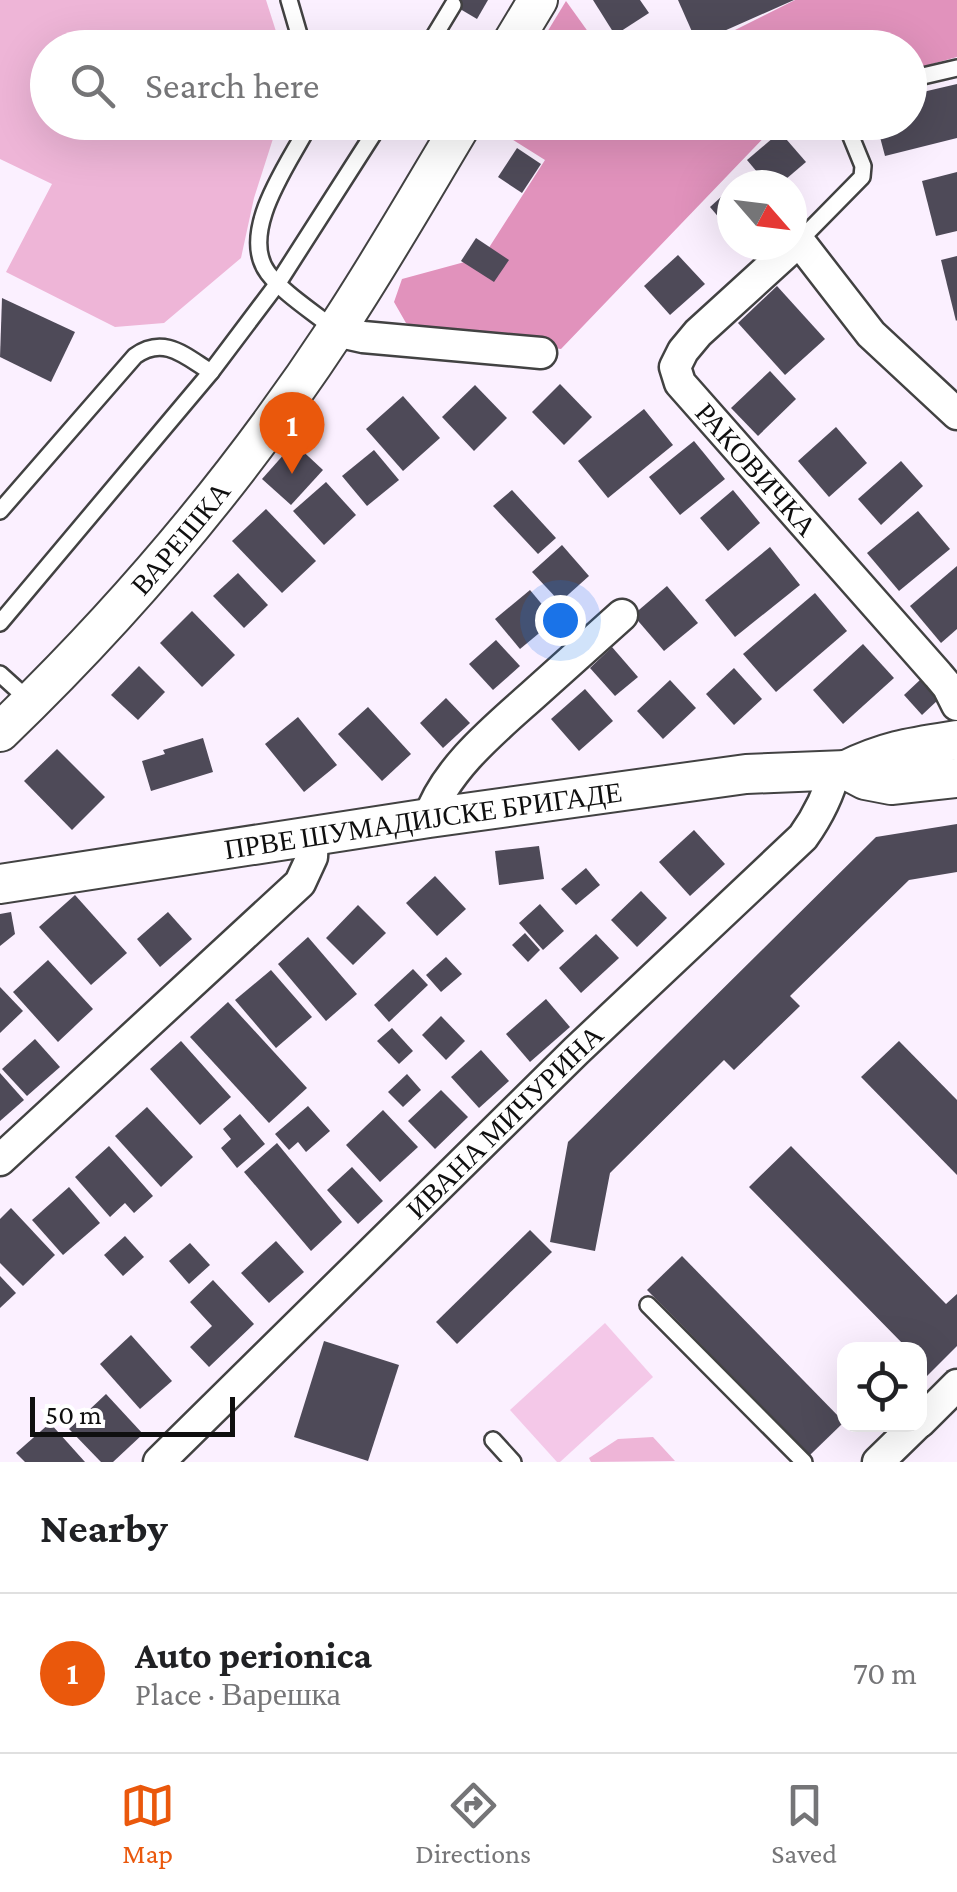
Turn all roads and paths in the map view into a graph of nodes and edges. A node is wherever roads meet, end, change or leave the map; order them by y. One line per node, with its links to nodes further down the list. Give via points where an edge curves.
1 (289, 0): 4 (lane)
2 (538, 0): 6 (street)
3 (453, 5): 5 (lane)
4 (298, 30)
5 (438, 30)
6 (520, 30)
7 (957, 68): 8 (lane)
8 (927, 75)
9 (301, 140): 16 (lane, via 260,226 261,257)
10 (369, 140): 16 (lane)
11 (452, 140): 17 (street, ВАРЕШКА)
12 (853, 140): 13 (lane, via 862,178)
13 (807, 233)
14 (807, 251): 20 (street, via 872,334)
15 (778, 260): 26 (street, РАКОВИЧКА, via 698,332 676,367 680,383 938,675)
16 (278, 283): 17 (lane); 19 (lane)
17 (336, 331): 18 (street); 25 (street, ВАРЕШКА, via 189,528)
18 (541, 352)
19 (211, 372): 21 (lane, via 167,348 145,349); 23 (lane)
20 (957, 414)
21 (0, 511)
22 (622, 615): 31 (street, via 458,768)
23 (0, 622)
24 (0, 674): 25 (lane)
25 (31, 702): 27 (street, ВАРЕШКА)
26 (957, 705)
27 (0, 732)
28 (957, 740): 29 (street, ПРВЕ ШУМАДИЈСКЕ БРИГАДЕ, via 879,754)
29 (840, 770): 30 (street, ПРВЕ ШУМАДИЈСКЕ БРИГАДЕ, via 891,785); 31 (street, ПРВЕ ШУМАДИЈСКЕ БРИГАДЕ, via 746,774); 40 (street, ИВАНА МИЧУРИНА, via 803,836)
30 (957, 778)
31 (428, 818): 32 (street, ПРВЕ ШУМАДИЈСКЕ БРИГАДЕ)
32 (313, 837): 33 (street, ПРВЕ ШУМАДИЈСКЕ БРИГАДЕ); 34 (street, via 300,882)
33 (0, 884)
34 (0, 1160)
35 (648, 1306): 42 (lane)
36 (957, 1386): 37 (street)
37 (927, 1414)
38 (909, 1432): 43 (street)
39 (493, 1440): 41 (lane)
40 (159, 1462)
41 (513, 1462)
42 (804, 1462)
43 (878, 1462)

